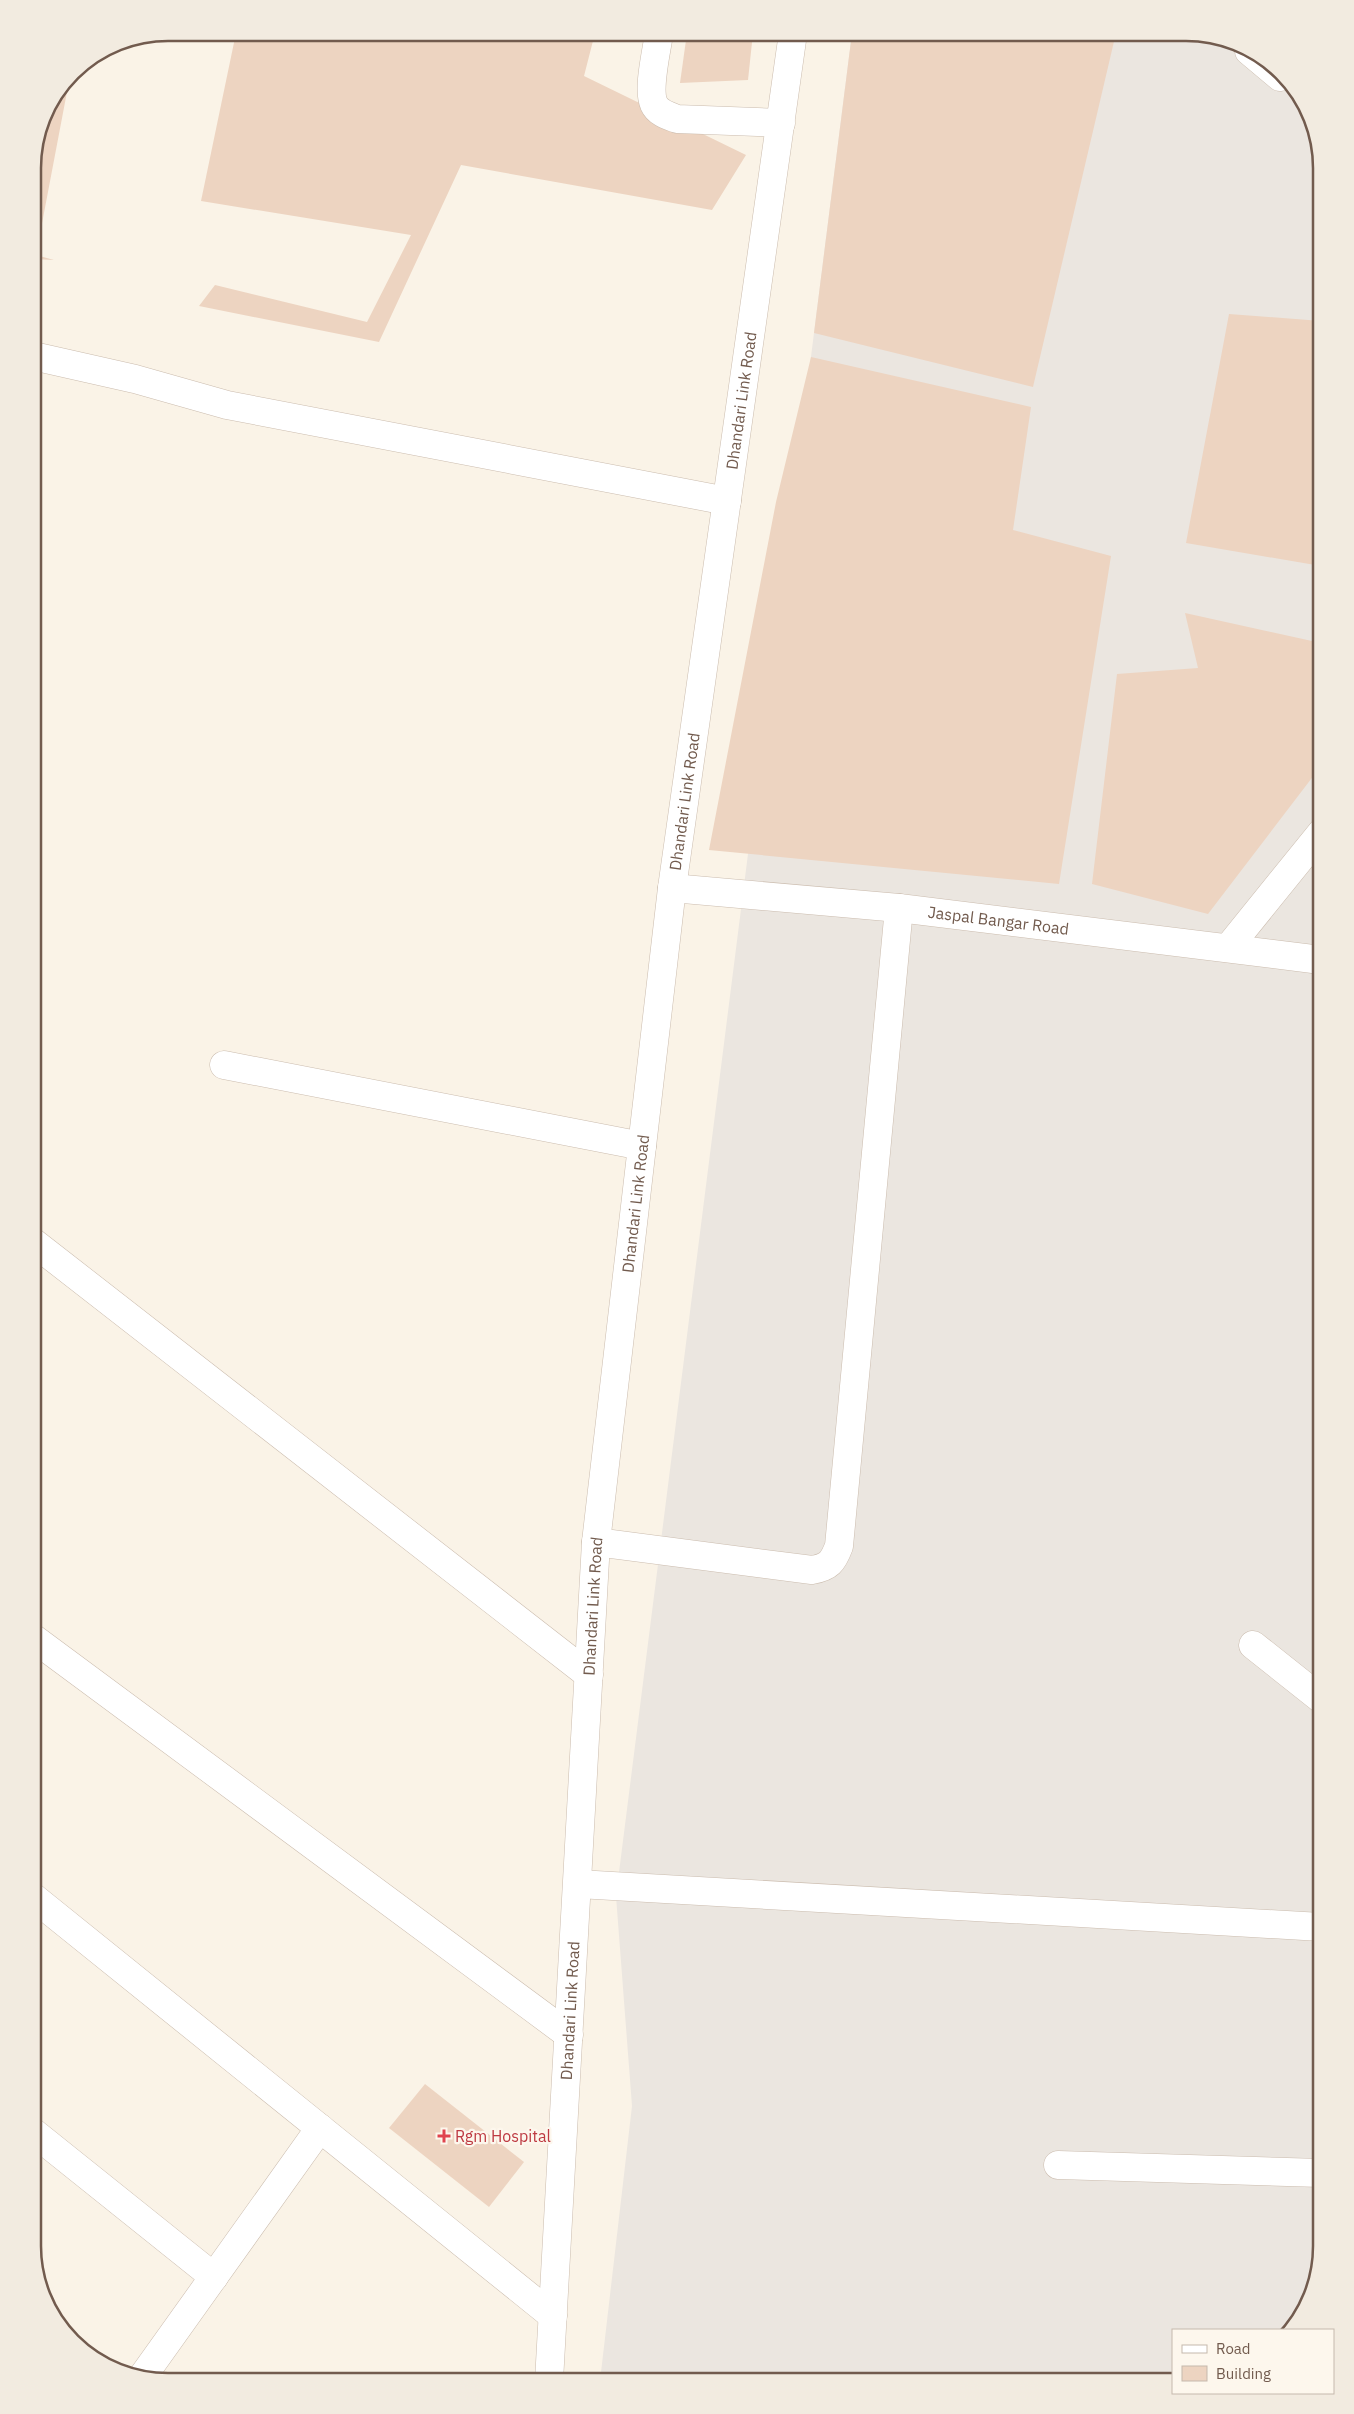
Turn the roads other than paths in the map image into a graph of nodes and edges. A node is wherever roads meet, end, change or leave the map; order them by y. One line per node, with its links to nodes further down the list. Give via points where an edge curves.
1 (658, 41): 3 (street, via 652,90 654,105 662,113 677,119)
2 (792, 42): 3 (street, Dhandari Link Road)
3 (781, 123): 5 (street, Dhandari Link Road)
4 (42, 358): 5 (street, via 135,379 227,406)
5 (727, 501): 7 (street, Dhandari Link Road)
6 (1313, 844): 9 (street)
7 (672, 888): 8 (street, Jaspal Bangar Road); 12 (street, Dhandari Link Road)
8 (899, 908): 9 (street, Jaspal Bangar Road); 14 (street, via 840,1536 833,1561 824,1568 812,1570)
9 (1228, 948): 10 (street, Jaspal Bangar Road)
10 (1313, 959)
11 (224, 1065): 12 (street)
12 (642, 1146): 14 (street, Dhandari Link Road)
13 (41, 1249): 17 (street)
14 (596, 1542): 17 (street, Dhandari Link Road)
15 (41, 1644): 22 (street)
16 (1253, 1645): 18 (street)
17 (589, 1675): 19 (street, Dhandari Link Road)
18 (1313, 1692)
19 (578, 1884): 21 (street); 22 (street, Dhandari Link Road)
20 (41, 1904): 23 (street)
21 (1313, 1926)
22 (569, 2035): 28 (street, Dhandari Link Road)
23 (320, 2128): 27 (street); 28 (street)
24 (41, 2139): 27 (street)
25 (1058, 2165): 26 (street)
26 (1313, 2173)
27 (214, 2277): 29 (street)
28 (553, 2316): 30 (street, Dhandari Link Road)
29 (147, 2370)
30 (550, 2372)

